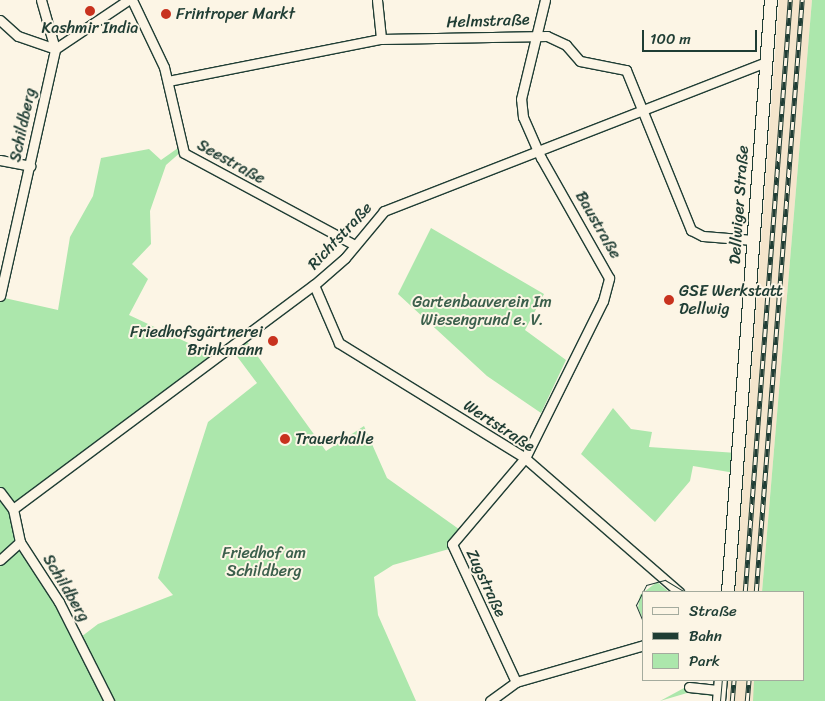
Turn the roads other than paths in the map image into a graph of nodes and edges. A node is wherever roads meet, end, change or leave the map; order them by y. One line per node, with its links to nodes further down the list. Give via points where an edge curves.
1 (41, 0): 10 (street)
2 (128, 0): 10 (street)
3 (132, 0): 12 (street, Seestraße)
4 (377, 0): 9 (street)
5 (545, 0): 8 (street, Baustraße)
6 (771, 0): 11 (main road, Dellwiger Straße)
7 (0, 20): 10 (street, via 18,36)
8 (538, 34): 9 (street, Helmstraße); 13 (street, Helmstraße, via 566,45 580,61 626,70); 14 (street, Baustraße, via 521,105)
9 (381, 39): 12 (street, Helmstraße)
10 (55, 48): 16 (street, Schildberg)
11 (766, 62): 13 (street, Richtstraße); 17 (main road, Dellwiger Straße)
12 (168, 81): 18 (street, Seestraße, via 184,153)
13 (643, 109): 14 (street, Richtstraße); 17 (street, Helmstraße, via 691,230 703,236)
14 (537, 151): 18 (street, Richtstraße, via 384,211); 21 (street, Baustraße, via 609,278 603,301)
15 (0, 160): 16 (street)
16 (30, 166): 20 (street, Schildberg)
17 (753, 240): 27 (main road, Dellwiger Straße)
18 (355, 245): 19 (street, Richtstraße)
19 (314, 285): 21 (street, Wertstraße, via 339,342); 23 (street, Richtstraße)
20 (0, 296)
21 (525, 458): 26 (street, Wertstraße); 29 (street, Zugstraße, via 452,546)
22 (0, 492): 23 (street, Schildberg)
23 (13, 509): 24 (street, Schildberg)
24 (20, 542): 25 (street); 32 (street, Schildberg, via 59,602)
25 (0, 560)
26 (678, 591)
27 (728, 591)
28 (642, 646): 29 (street)
29 (516, 682): 33 (street)
30 (689, 687): 31 (street)
31 (720, 690)
32 (110, 701)
33 (490, 701)

